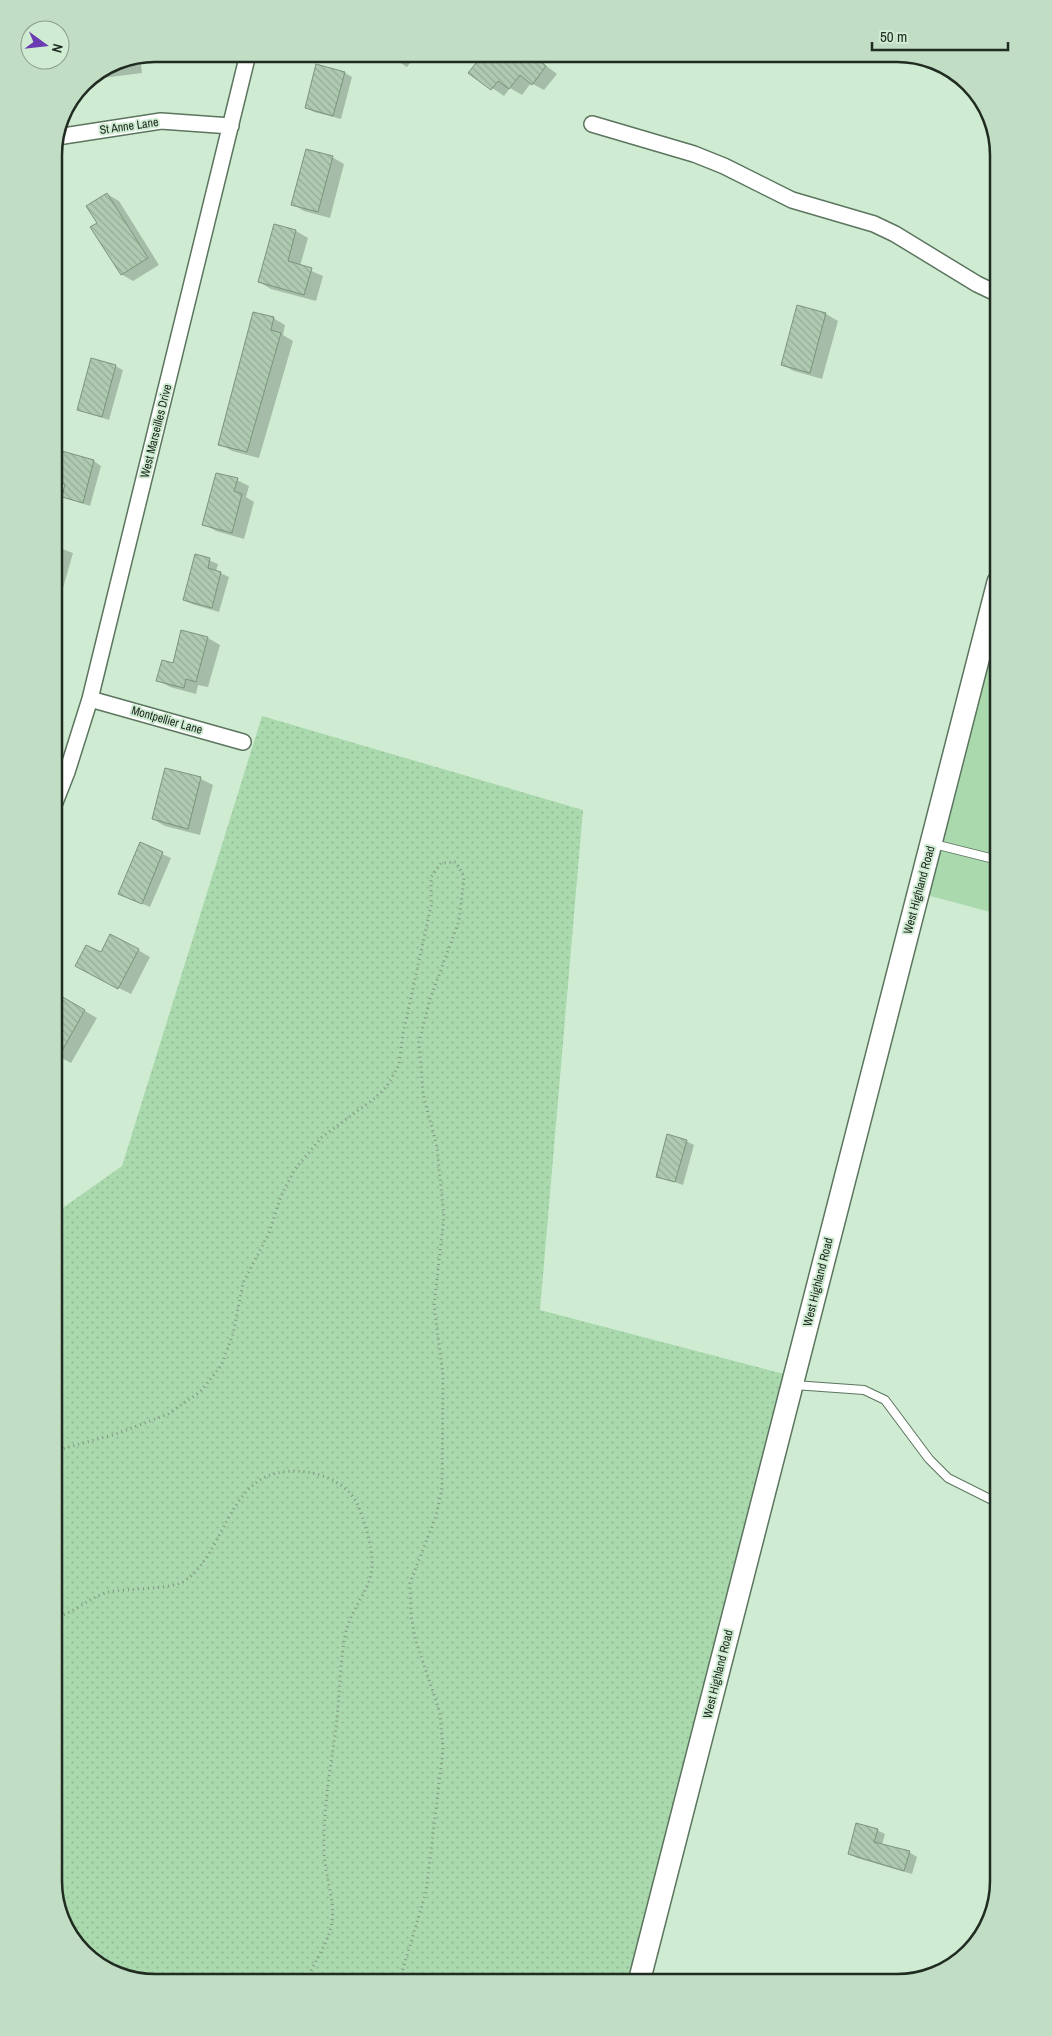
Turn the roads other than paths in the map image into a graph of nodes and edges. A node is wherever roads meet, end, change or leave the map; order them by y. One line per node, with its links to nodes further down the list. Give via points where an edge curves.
1 (246, 62): 3 (street, West Marseilles Drive)
2 (592, 124): 5 (street, via 694,154 792,200 874,224)
3 (231, 126): 4 (street, St Anne Lane, via 161,121); 7 (street, West Marseilles Drive)
4 (65, 136)
5 (990, 290)
6 (990, 614): 10 (main road, West Highland Road)
7 (90, 698): 8 (street, Montpellier Lane); 9 (street, West Marseilles Drive)
8 (244, 742)
9 (63, 783)
10 (932, 843): 11 (lane); 12 (main road, West Highland Road)
11 (990, 858)
12 (792, 1385): 13 (lane, via 864,1390 885,1400 928,1459 948,1478); 14 (main road, West Highland Road)
13 (990, 1499)
14 (641, 1974)

